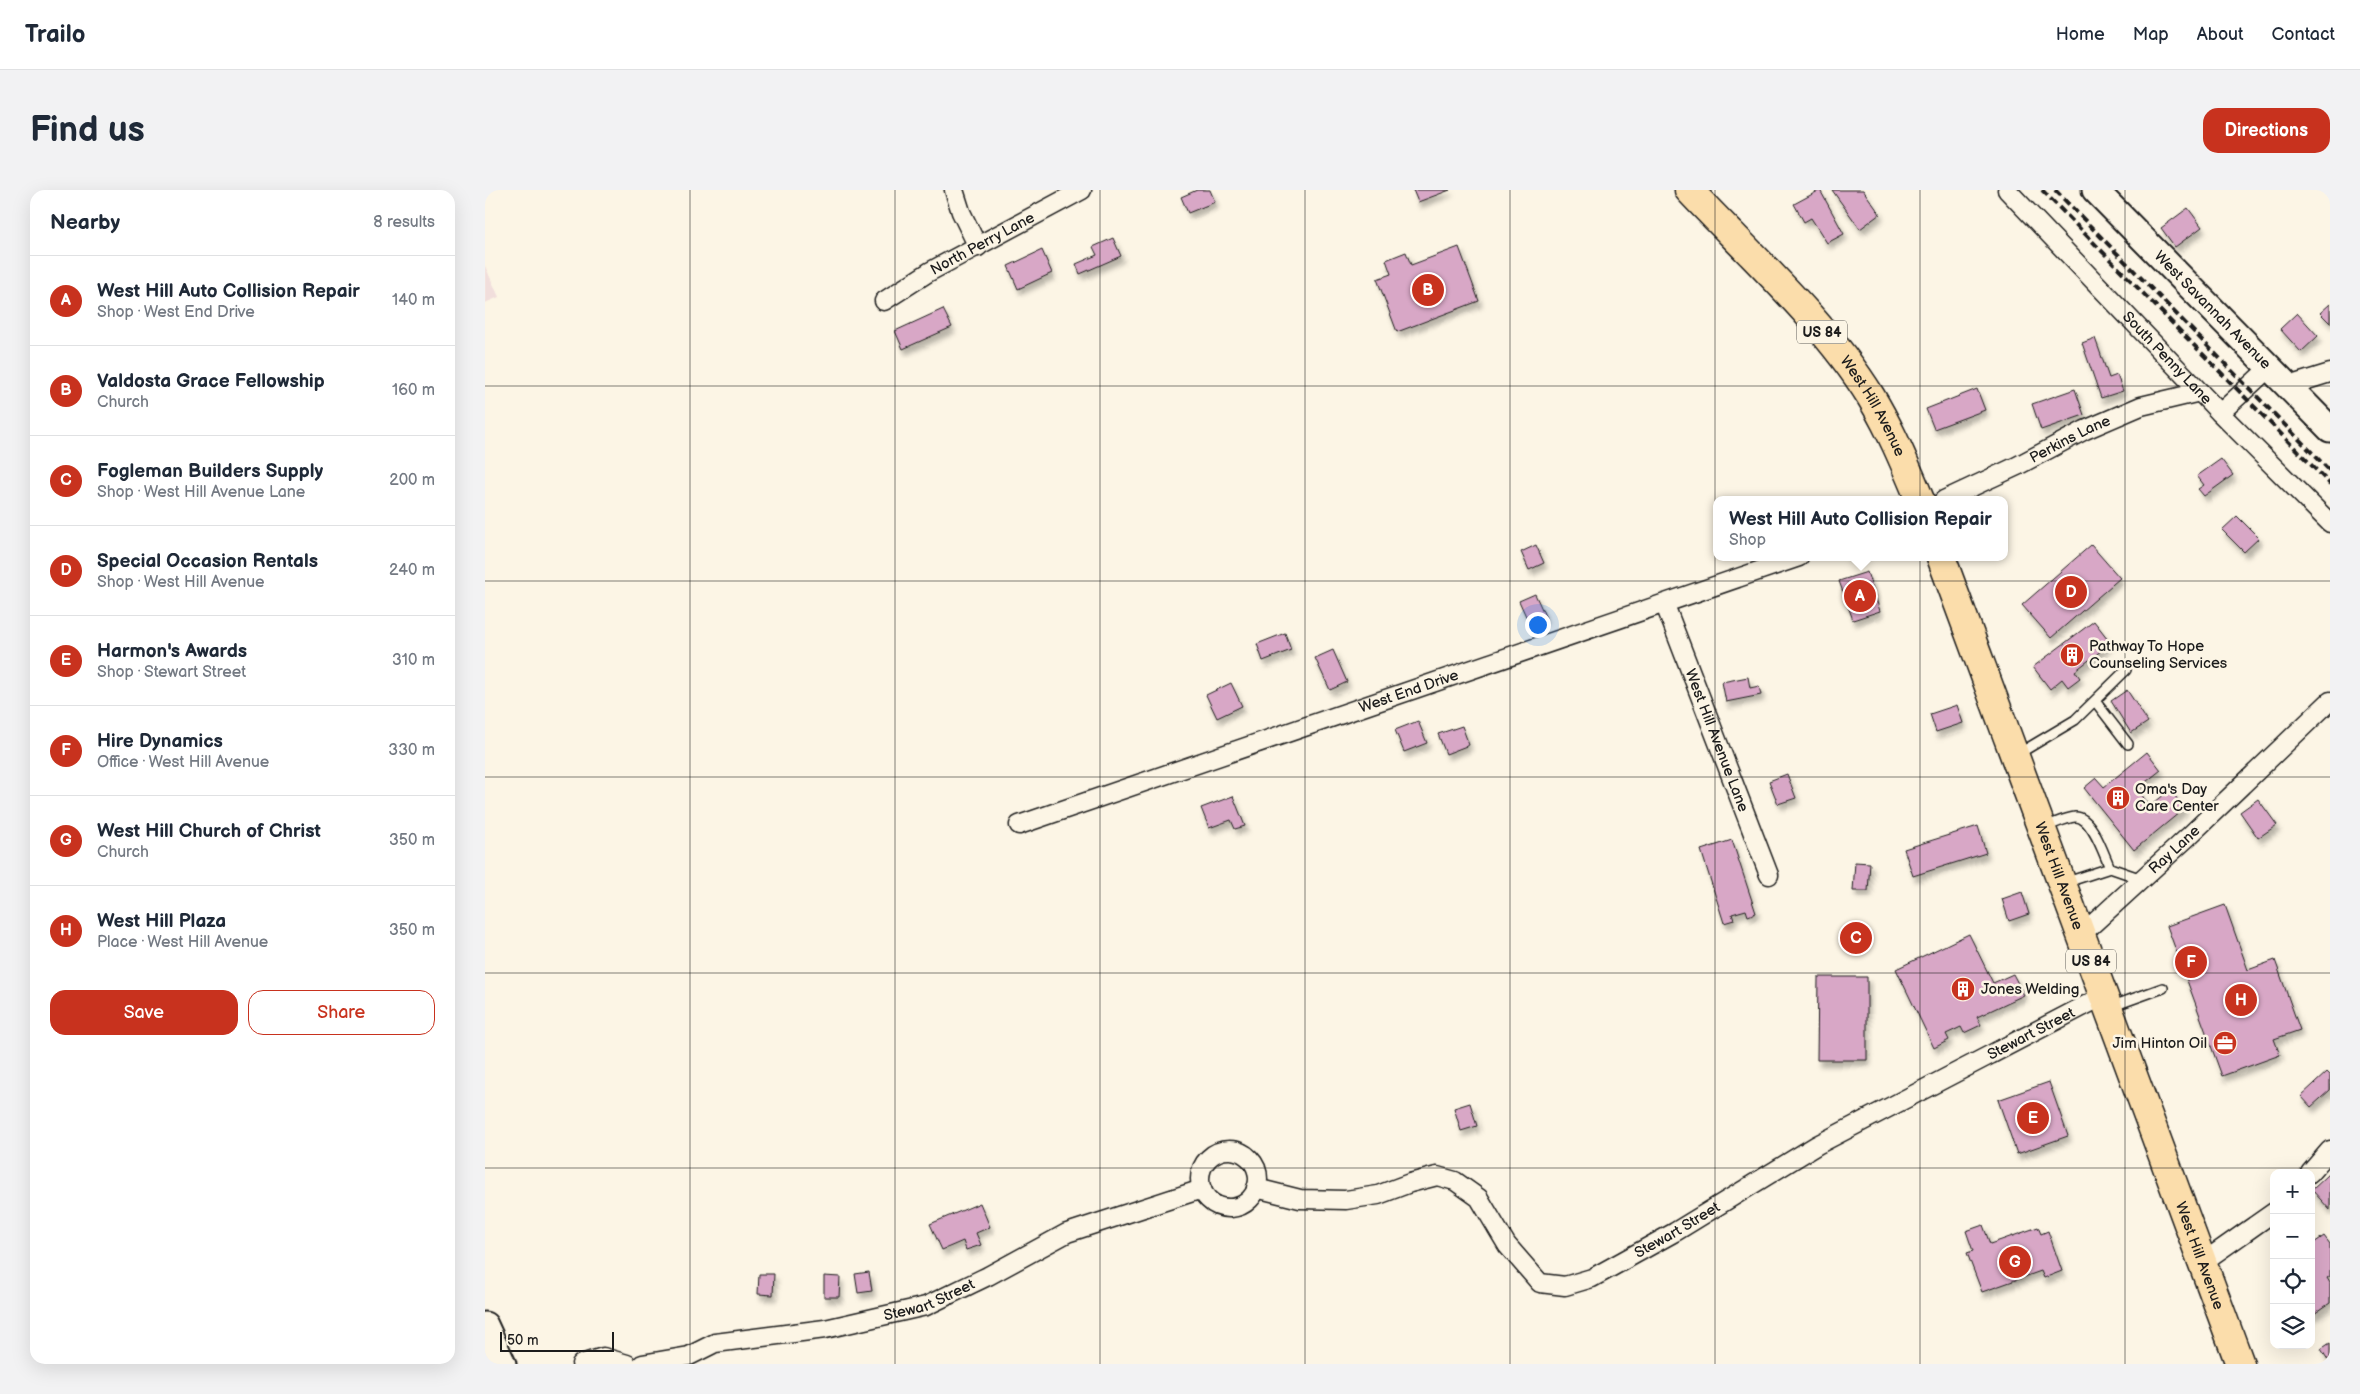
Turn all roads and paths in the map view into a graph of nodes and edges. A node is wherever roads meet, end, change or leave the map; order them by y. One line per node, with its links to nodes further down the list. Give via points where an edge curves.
1 (954, 190): 6 (street)
2 (1082, 190): 6 (street, North Perry Lane)
3 (1689, 190): 14 (highway, West Hill Avenue / US 84, via 1837,350 1886,424)
4 (2007, 190): 11 (street, South Penny Lane)
5 (2095, 190): 8 (street, West Savannah Avenue)
6 (978, 247): 7 (street, North Perry Lane, via 929,272)
7 (884, 301)
8 (2270, 367): 10 (street, West Savannah Avenue); 12 (street)
9 (2330, 373): 10 (street)
10 (2288, 386): 13 (street, West Savannah Avenue)
11 (2200, 392): 12 (street, South Penny Lane); 15 (street, Perkins Lane, via 2141,406)
12 (2219, 413): 16 (street, South Penny Lane)
13 (2330, 429)
14 (1918, 496)
15 (1953, 496)
16 (2330, 523)
17 (1788, 561): 19 (street, West End Drive)
18 (1942, 561): 24 (highway, West Hill Avenue / US 84)
19 (1665, 605): 25 (street, West End Drive); 28 (street, West Hill Avenue Lane)
20 (2126, 670): 21 (lane)
21 (2095, 701): 23 (lane); 24 (lane, via 2075,720)
22 (2330, 701): 29 (street, Ray Lane)
23 (2128, 744)
24 (2015, 756): 26 (highway, West Hill Avenue / US 84)
25 (1019, 825)
26 (2042, 827): 27 (lane, via 2081,818 2091,826); 30 (highway, West Hill Avenue / US 84)
27 (2110, 868): 29 (lane); 30 (lane)
28 (1769, 875)
29 (2142, 879): 31 (street, Ray Lane)
30 (2063, 884): 31 (highway, West Hill Avenue / US 84)
31 (2082, 934): 33 (highway, West Hill Avenue / US 84)
32 (2163, 988): 33 (lane)
33 (2107, 1001): 36 (street, Stewart Street, via 1817,1145 1675,1232 1591,1278 1565,1286 1540,1283 1507,1245 1479,1198 1455,1181 1437,1176 1377,1195 1346,1200 1300,1199); 39 (highway, West Hill Avenue / US 84)
34 (2330, 1150): 35 (street)
35 (2313, 1169)
36 (1256, 1188): 37 (street, via 1244,1204 1225,1208 1215,1205); 37 (street, via 1258,1178 1251,1160 1232,1150 1214,1154 1206,1161 1200,1180)
37 (1202, 1190): 44 (street, Stewart Street, via 1067,1233 926,1306 825,1329 715,1343 689,1356)
38 (2271, 1214): 39 (street)
39 (2203, 1262): 45 (highway, West Hill Avenue / US 84)
40 (485, 1325): 41 (street)
41 (503, 1364)
42 (581, 1364): 43 (street, via 603,1357)
43 (627, 1364)
44 (643, 1364)
45 (2240, 1364)

